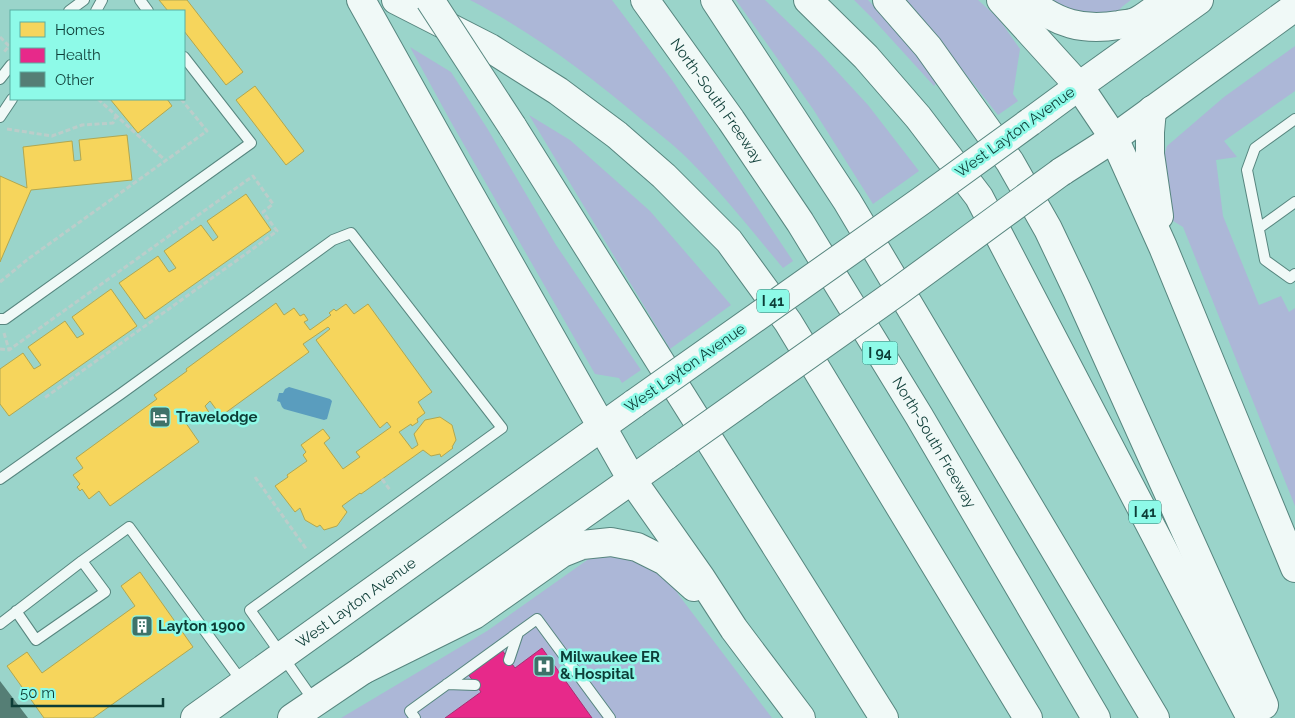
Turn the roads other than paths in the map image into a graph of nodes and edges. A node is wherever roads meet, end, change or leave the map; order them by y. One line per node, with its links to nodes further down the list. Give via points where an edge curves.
1 (84, 0): 14 (lane)
2 (362, 0): 29 (main road)
3 (396, 0): 51 (main road, I 41, via 490,48 558,91 618,135 729,241 788,322)
4 (430, 0): 50 (main road, bridge)
5 (645, 0): 52 (main road, North-South Freeway / I 94, via 800,222 919,416)
6 (715, 0): 53 (main road, via 847,201)
7 (808, 0): 54 (main road, I 41, via 866,57 912,110 979,197)
8 (887, 0): 55 (main road, via 928,47 969,102 1010,162 1048,229)
9 (1001, 0): 18 (main road)
10 (1028, 0): 11 (main road, via 1060,20 1082,27 1105,27 1136,22)
11 (1167, 0)
12 (1199, 0): 18 (main road, West Layton Avenue)
13 (1295, 7): 20 (main road)
14 (70, 10)
15 (185, 58): 28 (lane, via 251,143)
16 (10, 66): 17 (lane)
17 (0, 79)
18 (1079, 86): 23 (main road); 29 (main road, West Layton Avenue, bridge)
19 (11, 100): 21 (lane)
20 (1152, 110): 23 (main road); 26 (main road, via 1150,154)
21 (0, 117)
22 (1295, 119): 25 (lane, via 1254,148 1247,170)
23 (1114, 138): 26 (main road); 31 (main road, bridge, via 1061,172)
24 (1295, 202): 25 (lane)
25 (1259, 228): 27 (lane, via 1265,260 1290,278)
26 (1163, 247): 33 (main road)
27 (1295, 274)
28 (1, 324)
29 (602, 427): 31 (main road); 38 (main road, West Layton Avenue)
30 (0, 479): 38 (lane, via 333,240 351,234 502,428 250,610)
31 (632, 480): 36 (main road); 40 (main road)
32 (82, 561): 34 (lane); 34 (lane, via 105,592 36,640); 41 (lane, via 129,527)
33 (1295, 568)
34 (16, 611): 35 (lane)
35 (0, 624)
36 (734, 629): 40 (main road, via 665,561 637,547 611,542 582,545 562,553 474,615); 49 (main road)
37 (518, 633): 39 (lane); 42 (lane); 48 (lane, via 538,619)
38 (282, 656): 41 (main road, West Layton Avenue); 44 (lane)
39 (509, 660)
40 (363, 670): 44 (main road)
41 (243, 683): 45 (main road, West Layton Avenue)
42 (448, 684): 43 (lane); 47 (lane, via 410,712)
43 (475, 685)
44 (315, 702): 46 (main road)
45 (195, 718)
46 (292, 718)
47 (414, 718)
48 (610, 718)
49 (801, 718)
50 (884, 718)
51 (1028, 718)
52 (1096, 718)
53 (1155, 718)
54 (1252, 718)
55 (1270, 718)

